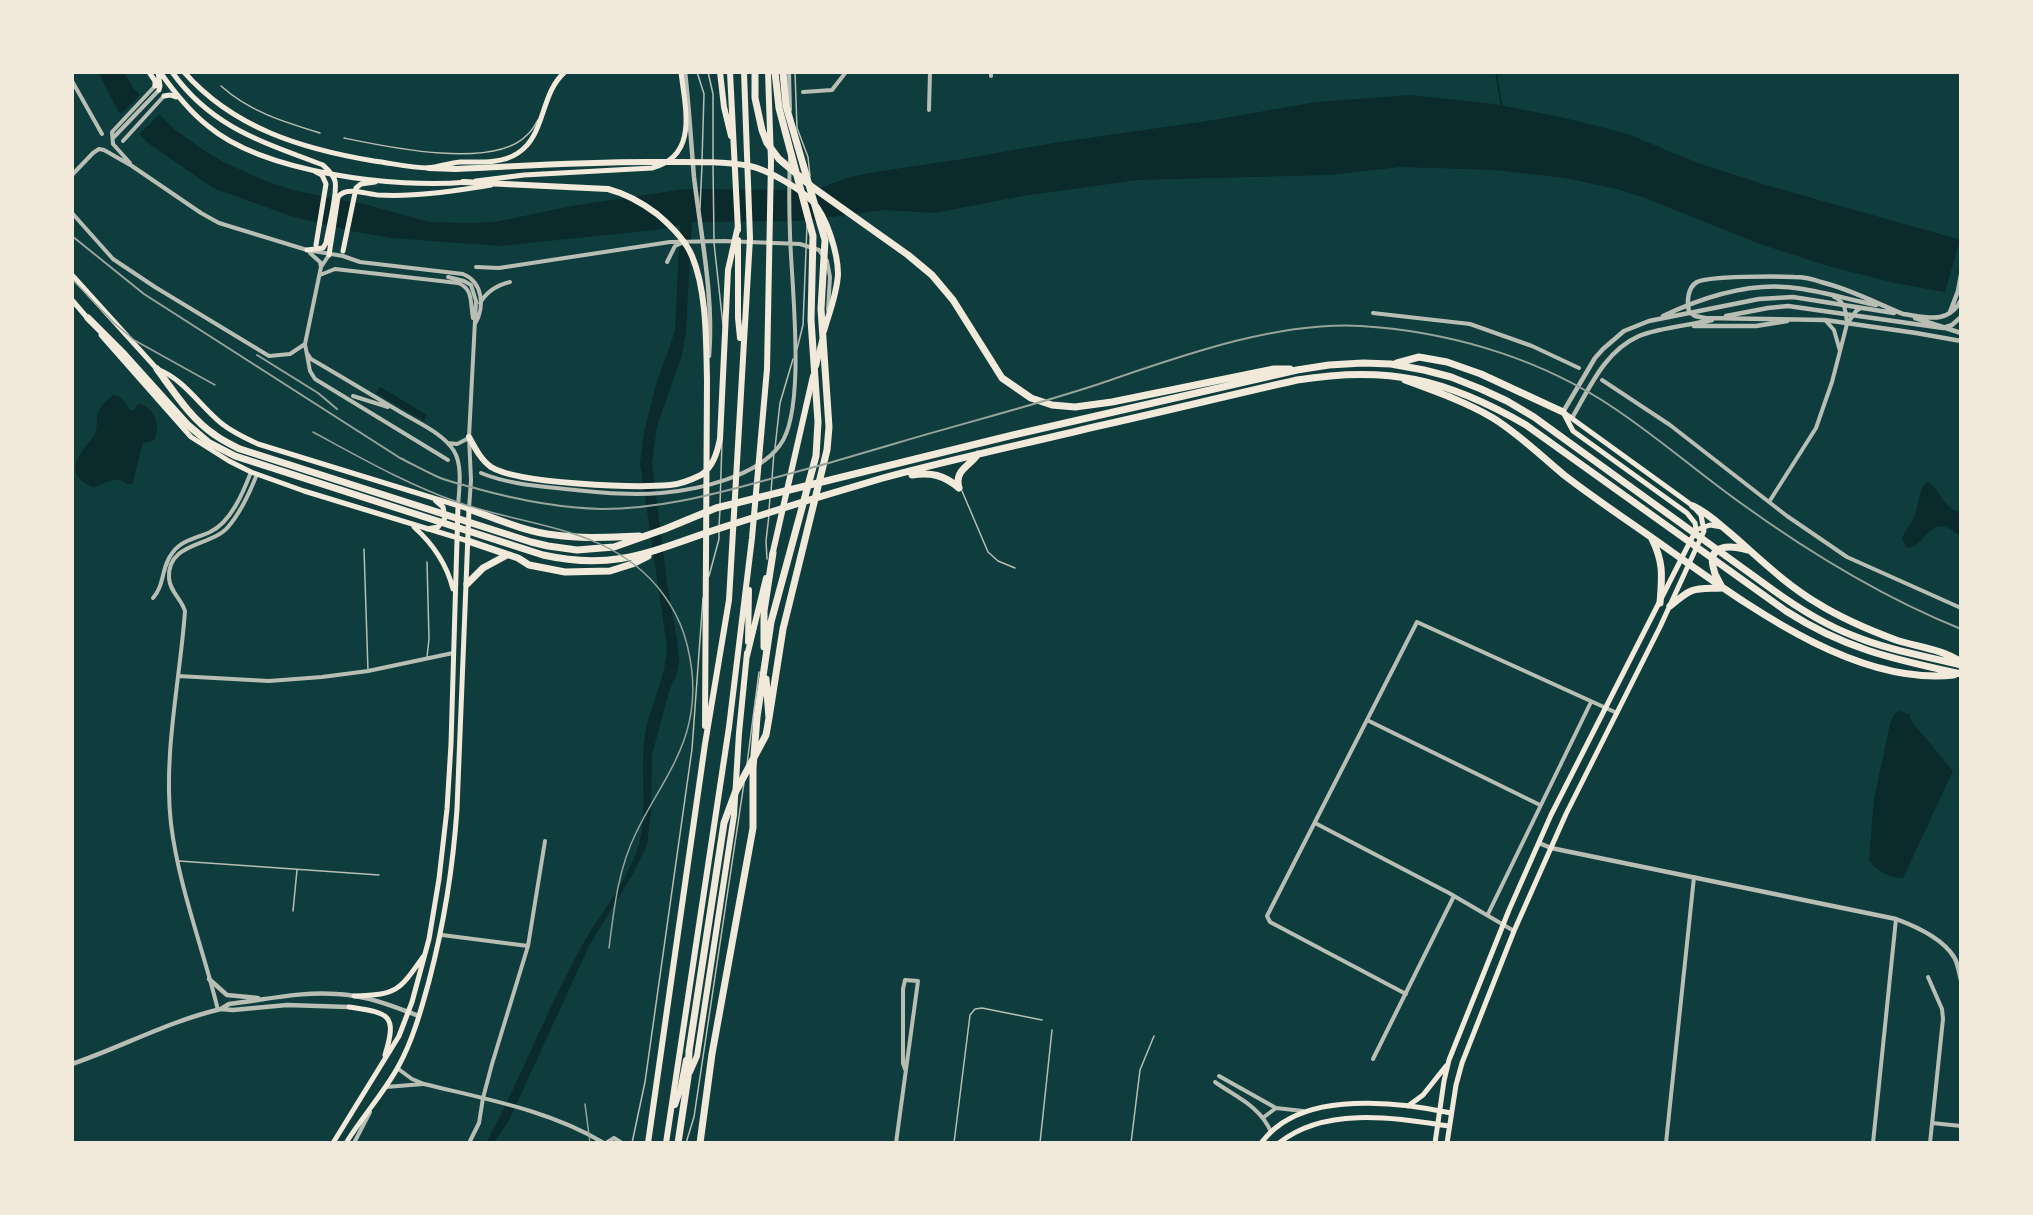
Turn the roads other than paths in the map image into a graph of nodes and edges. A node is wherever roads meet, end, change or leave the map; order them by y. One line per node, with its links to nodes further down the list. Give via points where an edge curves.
1 (149, 72): 22 (main road)
2 (159, 72): 22 (main road); 25 (main road)
3 (172, 72): 47 (main road, via 194,97 234,129 323,165 331,173 335,191)
4 (184, 72): 36 (main road, via 197,88 233,116 271,134 353,157)
5 (565, 72): 27 (main road)
6 (683, 72): 40 (main road, via 686,134 679,150 665,163 652,168); 43 (street)
7 (698, 72): 43 (lane, via 704,94)
8 (708, 72): 212 (lane, via 712,94 714,250 724,338 719,539 703,598 692,749 645,1082)
9 (720, 72): 34 (highway)
10 (730, 72): 34 (highway)
11 (744, 72): 81 (highway, via 750,238)
12 (755, 72): 85 (highway, via 762,130 779,159 932,275 953,300 1002,378 1031,398 1075,407 1274,369)
13 (768, 72): 26 (highway)
14 (776, 72): 26 (highway); 217 (highway, via 778,108 813,236 811,320 818,422 816,456 771,622 757,717 753,828 710,1062)
15 (783, 72): 146 (highway, via 786,106 825,240 821,309 829,427 827,450 783,629)
16 (789, 72): 98 (street, via 789,233 796,375 791,421 780,446 749,469 678,492 604,494 507,482)
17 (795, 72): 123 (lane, via 797,128 810,169 803,325 780,403 766,541)
18 (846, 72): 23 (street, via 832,90)
19 (930, 72): 28 (street)
20 (72, 81): 30 (street)
21 (221, 87): 29 (lane, via 245,105)
22 (157, 88): 31 (street); 35 (street, via 113,129 113,144)
23 (803, 92)
24 (164, 96): 25 (main road); 33 (street)
25 (177, 97): 37 (main road, via 209,128 232,142)
26 (769, 102): 121 (highway, via 767,369)
27 (544, 109): 32 (lane, via 523,139 507,148 484,152 430,152); 36 (main road, via 538,128 521,152 501,160)
28 (928, 110)
29 (320, 133)
30 (102, 134)
31 (116, 136)
32 (344, 138)
33 (124, 141)
34 (735, 152): 44 (highway)
35 (132, 166): 38 (street, via 99,149); 48 (street, via 219,223)
36 (429, 168): 69 (highway, via 618,161 751,166 771,174 813,202 825,221 838,274)
37 (309, 169): 39 (main road); 46 (main road, via 322,175 326,184)
38 (72, 175)
39 (382, 181): 40 (main road); 49 (main road, via 361,184 356,189)
40 (463, 182): 41 (highway)
41 (502, 184): 47 (main road, via 413,195 341,193); 87 (highway, via 608,189 640,201 672,226 692,254 698,274)
42 (72, 213): 78 (street, via 113,259 269,356 290,354)
43 (700, 218): 87 (street, via 710,342)
44 (738, 226): 81 (highway); 93 (highway, via 728,270 719,446 713,463 701,474 680,483 652,486 536,478 506,473 489,465)
45 (686, 241): 51 (street, via 675,246); 53 (street, via 499,268); 69 (street, via 800,244 819,250 830,268)
46 (316, 242)
47 (328, 245): 48 (main road); 50 (main road)
48 (307, 250): 50 (street); 52 (street)
49 (343, 251)
50 (329, 255): 52 (street); 62 (street, via 463,274 474,280)
51 (667, 262)
52 (321, 267): 55 (street)
53 (476, 267)
54 (72, 275): 84 (main road)
55 (320, 275): 73 (street, via 335,268 459,283 470,292); 78 (street)
56 (1961, 275): 66 (street)
57 (448, 277): 73 (street, via 473,288)
58 (510, 282): 62 (street, via 497,285)
59 (1828, 295): 63 (street); 70 (street, via 1801,288 1760,287 1717,295); 74 (street, via 1842,303)
60 (72, 300): 68 (main road)
61 (1961, 300): 66 (street)
62 (480, 303): 73 (street, via 480,316)
63 (1875, 305): 74 (street, via 1856,311); 76 (street)
64 (1373, 313): 83 (street, via 1470,324)
65 (1903, 314): 66 (street, via 1936,318); 70 (street, via 1793,297 1759,299); 71 (street, via 1852,292 1795,277 1708,279 1696,283 1689,295 1689,312 1695,316)
66 (1949, 315)
67 (1961, 317): 75 (street, via 1948,327 1932,327 1788,306)
68 (87, 318): 97 (main road, via 191,437); 118 (highway, via 188,424 208,442 236,456 556,558 615,560)
69 (827, 318): 123 (highway)
70 (1655, 319): 91 (street, via 1624,331 1609,342)
71 (1801, 319): 72 (street); 75 (street, via 1756,326)
72 (1825, 320): 74 (street); 80 (street, via 1831,324)
73 (475, 324): 93 (street)
74 (1847, 324): 77 (street); 80 (street)
75 (1687, 326): 92 (street, via 1641,336 1617,350 1602,367)
76 (1961, 333)
77 (1961, 342)
78 (306, 344): 79 (street)
79 (306, 352): 90 (street, via 311,359); 96 (street, via 315,379)
80 (1840, 352): 102 (street, via 1816,428)
81 (742, 353): 148 (highway, via 729,600)
82 (1391, 364): 85 (highway); 91 (highway, via 1419,357 1447,362); 138 (highway, via 1451,377 1507,401 1573,444 1792,603 1829,624 1875,643)
83 (1579, 368)
84 (157, 369): 101 (main road, via 170,374 239,436); 112 (highway, via 195,418 214,435 240,449 548,546 614,547)
85 (1297, 370): 112 (highway, via 717,508)
86 (1389, 374): 95 (highway, via 1331,374 1297,380); 113 (highway, via 1495,419); 141 (highway, via 1443,386 1526,424 1823,634 1872,653)
87 (707, 380): 148 (highway)
88 (1602, 380): 102 (street, via 1670,425)
89 (353, 396): 90 (street)
90 (394, 408): 94 (street)
91 (1563, 412): 92 (main road); 111 (main road, via 1573,431 1687,513)
92 (1572, 418): 104 (main road)
93 (469, 437): 94 (street, via 457,444); 105 (street)
94 (448, 443): 103 (street, via 455,452)
95 (978, 454): 99 (highway); 100 (highway, via 959,473)
96 (448, 460)
97 (254, 473): 107 (main road); 115 (street, via 225,520 213,531); 117 (street, via 241,508 228,527)
98 (481, 473)
99 (885, 478): 100 (highway, via 933,474); 118 (highway)
100 (959, 488): 127 (lane, via 988,552)
101 (434, 499): 103 (main road); 110 (main road, via 443,507 445,518 438,527)
102 (1769, 502): 134 (street, via 1847,557)
103 (458, 506): 105 (main road); 114 (main road)
104 (1693, 506): 108 (main road); 109 (highway)
105 (469, 509): 106 (highway); 116 (main road)
106 (512, 524): 112 (highway, via 553,535 586,538); 122 (highway, via 498,524 490,533 492,546)
107 (410, 525): 110 (main road); 130 (main road, via 439,556)
108 (1704, 526): 109 (main road); 111 (main road); 126 (main road)
109 (1724, 528): 120 (highway)
110 (426, 529): 114 (main road)
111 (1696, 530): 124 (main road)
112 (647, 535)
113 (1651, 537): 124 (highway); 132 (highway, via 1662,567)
114 (457, 538): 116 (main road); 130 (main road)
115 (188, 540): 117 (street); 131 (street, via 168,559 160,589)
116 (468, 542): 122 (highway); 128 (main road)
117 (191, 546): 142 (street, via 175,558 169,574 173,592 185,611)
118 (663, 548): 122 (highway, via 610,571 565,572 529,565)
119 (364, 549): 139 (lane)
120 (1751, 551): 129 (highway, via 1729,546 1714,554 1713,570); 138 (highway, via 1802,593 1836,613 1895,639 1949,654)
121 (751, 553): 136 (highway); 200 (highway)
122 (507, 555): 128 (highway, via 483,568)
123 (770, 556): 136 (highway); 146 (highway, via 764,611)
124 (1682, 559): 126 (highway); 132 (main road)
125 (427, 562): 137 (lane)
126 (1690, 565): 129 (highway); 133 (main road)
127 (1015, 568)
128 (467, 584): 164 (main road, via 454,852)
129 (1722, 588): 133 (highway, via 1692,589); 141 (highway, via 1797,633 1874,666 1932,678)
130 (455, 597): 135 (main road)
131 (153, 598)
132 (1660, 603): 144 (main road)
133 (1670, 606): 145 (main road)
134 (1961, 608)
135 (453, 653): 137 (street); 166 (main road, via 447,809)
136 (747, 656): 188 (highway, via 734,815 697,1056)
137 (427, 658): 139 (street)
138 (1961, 663)
139 (368, 671): 142 (street, via 269,681)
140 (759, 672): 216 (lane, via 694,1117)
141 (1961, 674)
142 (178, 676): 154 (street, via 170,798)
143 (1591, 702): 144 (street); 147 (street, via 1417,622); 149 (street)
144 (1607, 708): 145 (street); 152 (main road)
145 (1617, 713): 153 (main road)
146 (769, 718): 172 (highway, via 761,747 727,814)
147 (1367, 720): 149 (street); 150 (street)
148 (705, 744): 213 (highway)
149 (1540, 805): 160 (street)
150 (1315, 823): 158 (street); 170 (street, via 1268,916 1270,922)
151 (545, 842): 165 (street)
152 (1539, 843): 153 (street); 162 (main road)
153 (1551, 848): 157 (street); 163 (main road)
154 (178, 861): 155 (lane); 168 (street)
155 (297, 869): 156 (lane); 159 (lane)
156 (379, 875)
157 (1694, 877): 161 (street); 226 (street)
158 (1454, 896): 160 (street); 170 (street)
159 (293, 911)
160 (1488, 914): 162 (street)
161 (1896, 919): 169 (street, via 1916,926 1936,940 1954,957); 227 (street)
162 (1504, 924): 163 (street); 182 (main road)
163 (1514, 931): 198 (main road, via 1462,1063)
164 (441, 935): 165 (street); 177 (main road)
165 (528, 946): 192 (street)
166 (425, 954): 171 (main road, via 394,991); 176 (main road)
167 (1928, 977): 201 (street, via 1944,1019)
168 (209, 979): 173 (street, via 227,995); 175 (street)
169 (1961, 980)
170 (1406, 994): 181 (street)
171 (354, 996): 173 (street, via 319,993); 176 (street)
172 (698, 997): 188 (highway); 200 (highway, via 680,1091)
173 (272, 999): 175 (street, via 230,1004)
174 (349, 1007): 175 (street, via 287,1005); 184 (main road, via 376,1012 390,1020 390,1040)
175 (219, 1010): 183 (street, via 139,1036)
176 (409, 1012): 177 (street); 184 (main road)
177 (419, 1016): 185 (main road)
178 (1042, 1020): 219 (lane, via 982,1008 970,1015)
179 (1052, 1030): 220 (lane)
180 (1154, 1036): 221 (lane, via 1140,1070)
181 (1373, 1059)
182 (1449, 1060): 194 (main road, via 1433,1083); 196 (main road)
183 (72, 1064)
184 (382, 1066): 206 (main road)
185 (397, 1068): 190 (street); 191 (main road)
186 (905, 1070): 186 (street, via 903,989 905,981 918,981); 218 (street)
187 (1219, 1076): 195 (street)
188 (688, 1077): 215 (highway)
189 (1215, 1082): 199 (street)
190 (424, 1084): 191 (street); 192 (street)
191 (384, 1087): 193 (main road)
192 (483, 1098): 209 (street, via 479,1123); 210 (street, via 564,1122)
193 (373, 1103): 207 (main road); 208 (street)
194 (1408, 1106): 196 (main road); 197 (main road, via 1359,1104)
195 (1276, 1108): 197 (street); 199 (street)
196 (1439, 1110): 198 (main road); 202 (main road)
197 (1307, 1111): 205 (main road)
198 (1451, 1113): 203 (main road)
199 (1264, 1118): 205 (street)
200 (670, 1119): 214 (highway)
201 (1932, 1123): 204 (street); 228 (street)
202 (1436, 1124): 203 (main road); 223 (main road, via 1384,1118 1343,1119 1303,1129); 224 (main road)
203 (1449, 1126): 225 (main road)
204 (1961, 1126)
205 (1271, 1132): 222 (main road)
206 (333, 1143)
207 (346, 1143)
208 (354, 1143)
209 (469, 1143)
210 (605, 1143): 211 (street, via 614,1138)
211 (622, 1143)
212 (632, 1143)
213 (648, 1143)
214 (666, 1143)
215 (678, 1143)
216 (686, 1143)
217 (700, 1143)
218 (896, 1143)
219 (954, 1143)
220 (1040, 1143)
221 (1131, 1143)
222 (1261, 1143)
223 (1279, 1143)
224 (1434, 1143)
225 (1447, 1143)
226 (1666, 1143)
227 (1873, 1143)
228 (1930, 1143)

